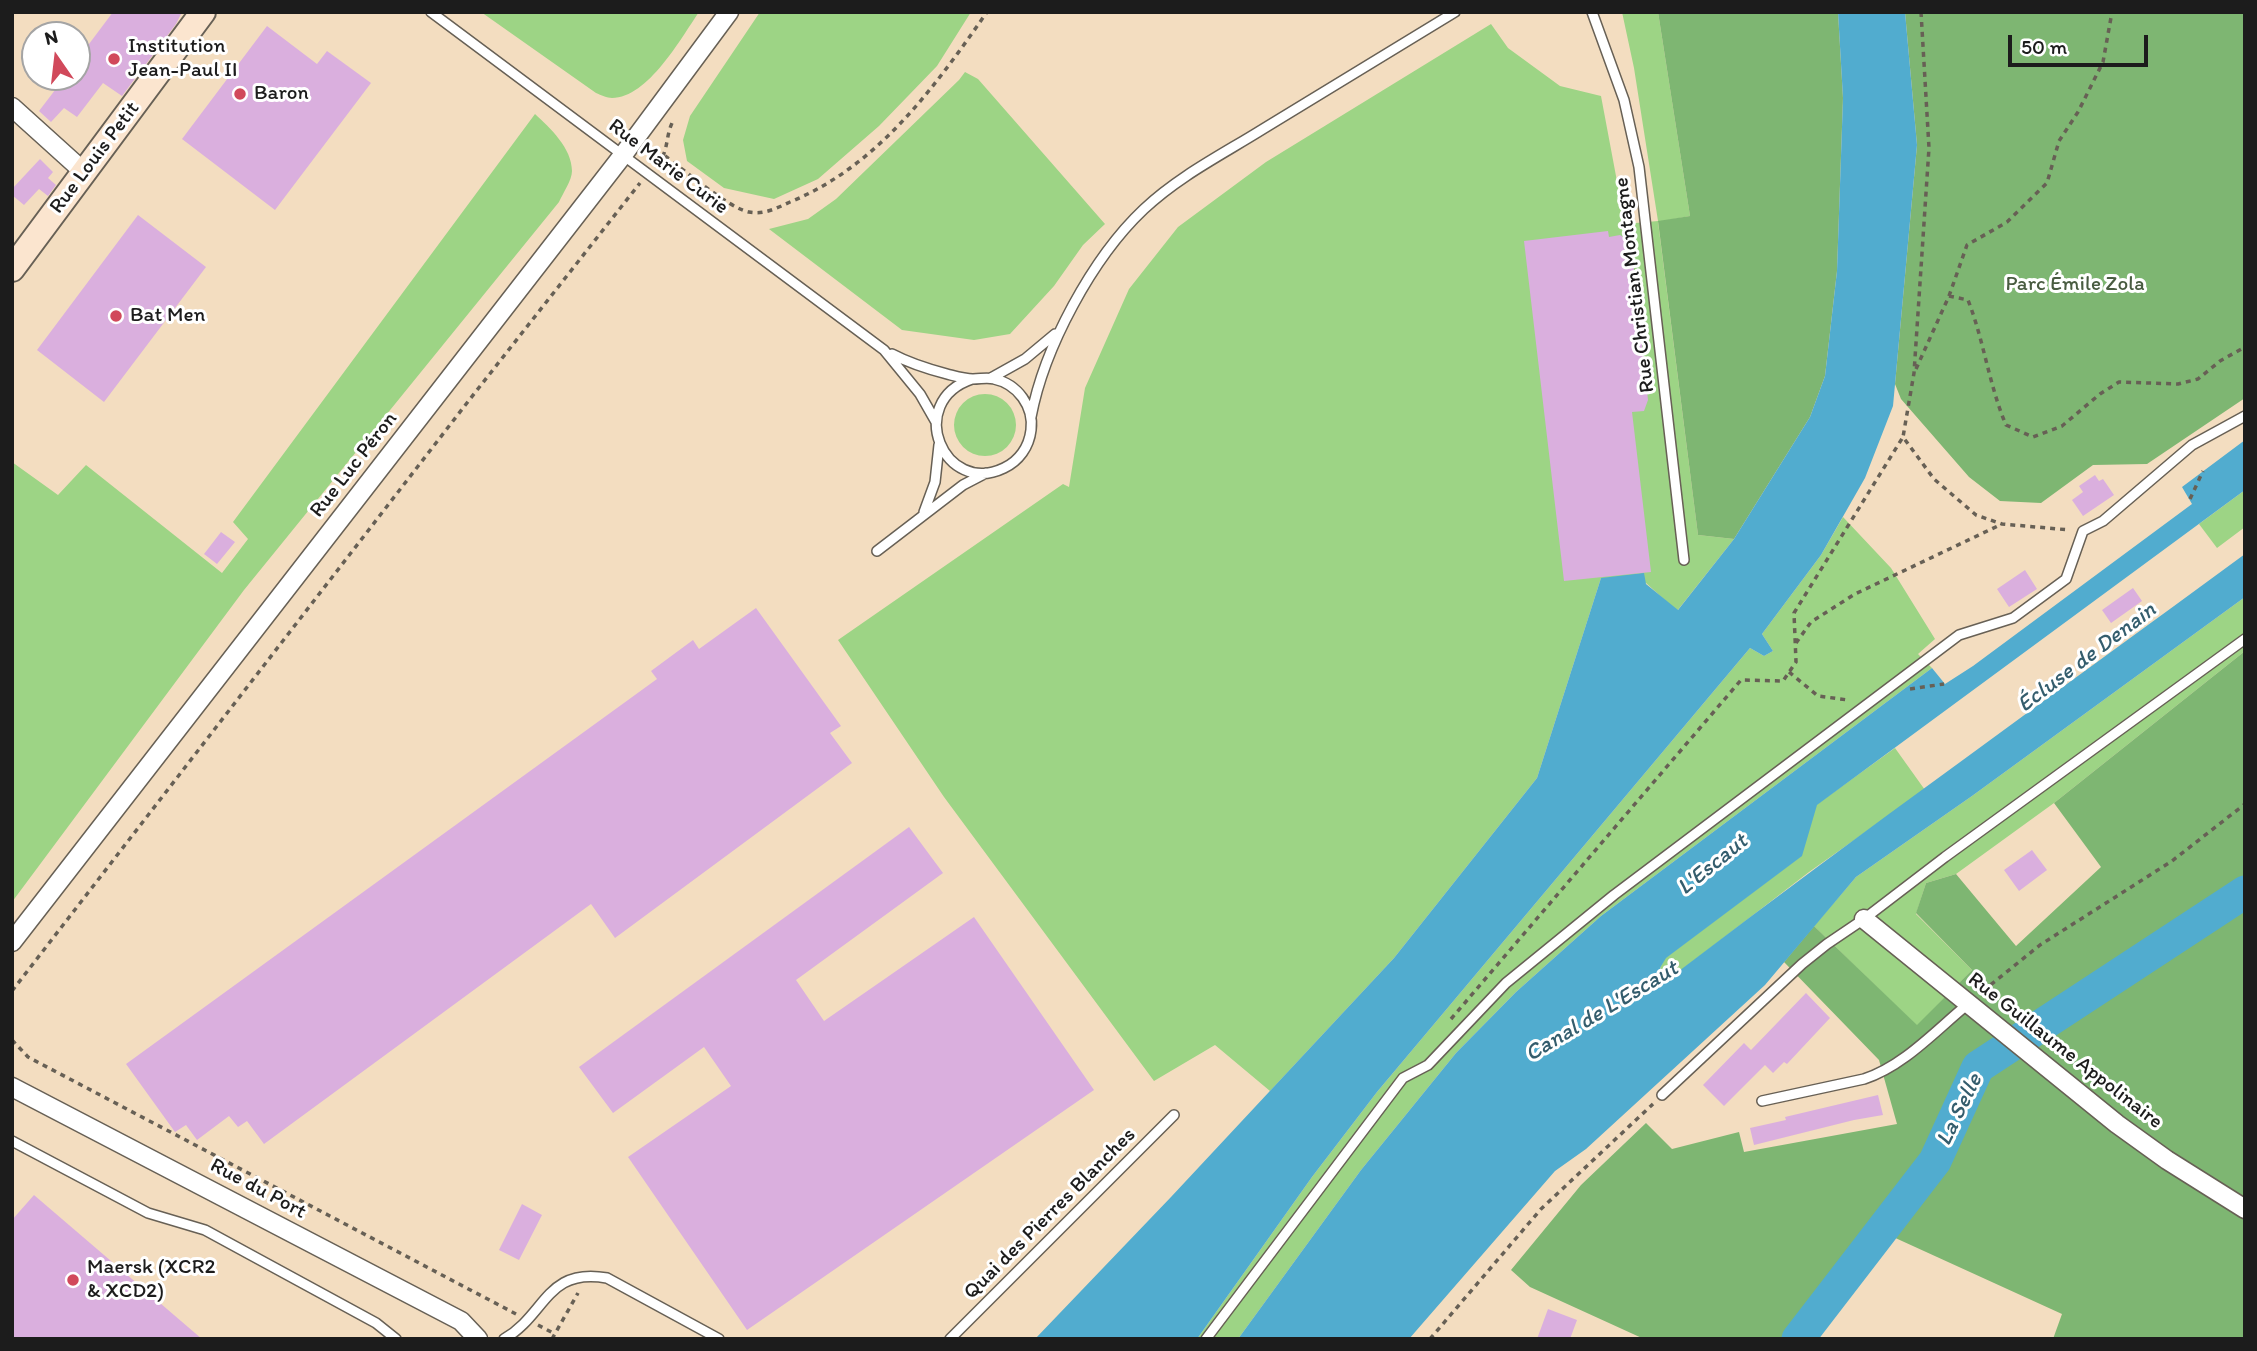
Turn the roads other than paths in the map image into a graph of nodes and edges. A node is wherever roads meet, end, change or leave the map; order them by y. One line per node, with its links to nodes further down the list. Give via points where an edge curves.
1 (203, 12): 8 (street, Rue Louis Petit)
2 (431, 12): 7 (lane, Rue Marie Curie)
3 (729, 12): 7 (street, Rue Luc Péron)
4 (1455, 12): 10 (lane, via 1159,195 1112,245)
5 (1592, 12): 21 (lane, Rue Christian Montagne, via 1624,100 1639,167)
6 (12, 107): 8 (street)
7 (623, 155): 11 (lane, Rue Marie Curie); 24 (street, Rue Luc Péron)
8 (84, 172): 9 (street, Rue Louis Petit)
9 (12, 269)
10 (1063, 324): 12 (lane, via 1037,350); 15 (lane, via 1040,376)
11 (884, 350): 13 (lane, Rue Marie Curie, via 923,367); 16 (lane, Rue Marie Curie, via 912,382)
12 (991, 378): 13 (lane); 15 (lane, via 1017,391)
13 (972, 379): 16 (lane, via 947,394)
14 (2245, 416): 37 (lane, via 2192,445 2103,521 2083,531 2066,579 2013,618 1959,635 1614,895 1506,983 1428,1065 1403,1078)
15 (1031, 417): 18 (lane, via 1031,433 1021,454 1010,465)
16 (936, 422): 17 (lane)
17 (939, 443): 18 (lane, via 957,465); 19 (lane, via 933,488)
18 (987, 473): 19 (lane)
19 (924, 513): 20 (lane)
20 (877, 551)
21 (1685, 560)
22 (2245, 639): 23 (lane)
23 (1864, 919): 25 (street, Rue Guillaume Appolinaire); 27 (lane, via 1802,964)
24 (12, 942)
25 (1968, 1004): 28 (lane, via 1880,1073); 31 (street, Rue Guillaume Appolinaire, via 2133,1136)
26 (12, 1087): 33 (street, Rue du Port, via 461,1321)
27 (1662, 1095)
28 (1762, 1101)
29 (1174, 1115): 36 (lane, Quai des Pierres Blanches)
30 (12, 1141): 32 (lane, via 138,1209 205,1230 376,1323)
31 (2245, 1209)
32 (396, 1339)
33 (478, 1339)
34 (504, 1339): 35 (lane, via 528,1320 556,1287 588,1276 607,1278)
35 (719, 1339)
36 (950, 1339)
37 (1206, 1339)

